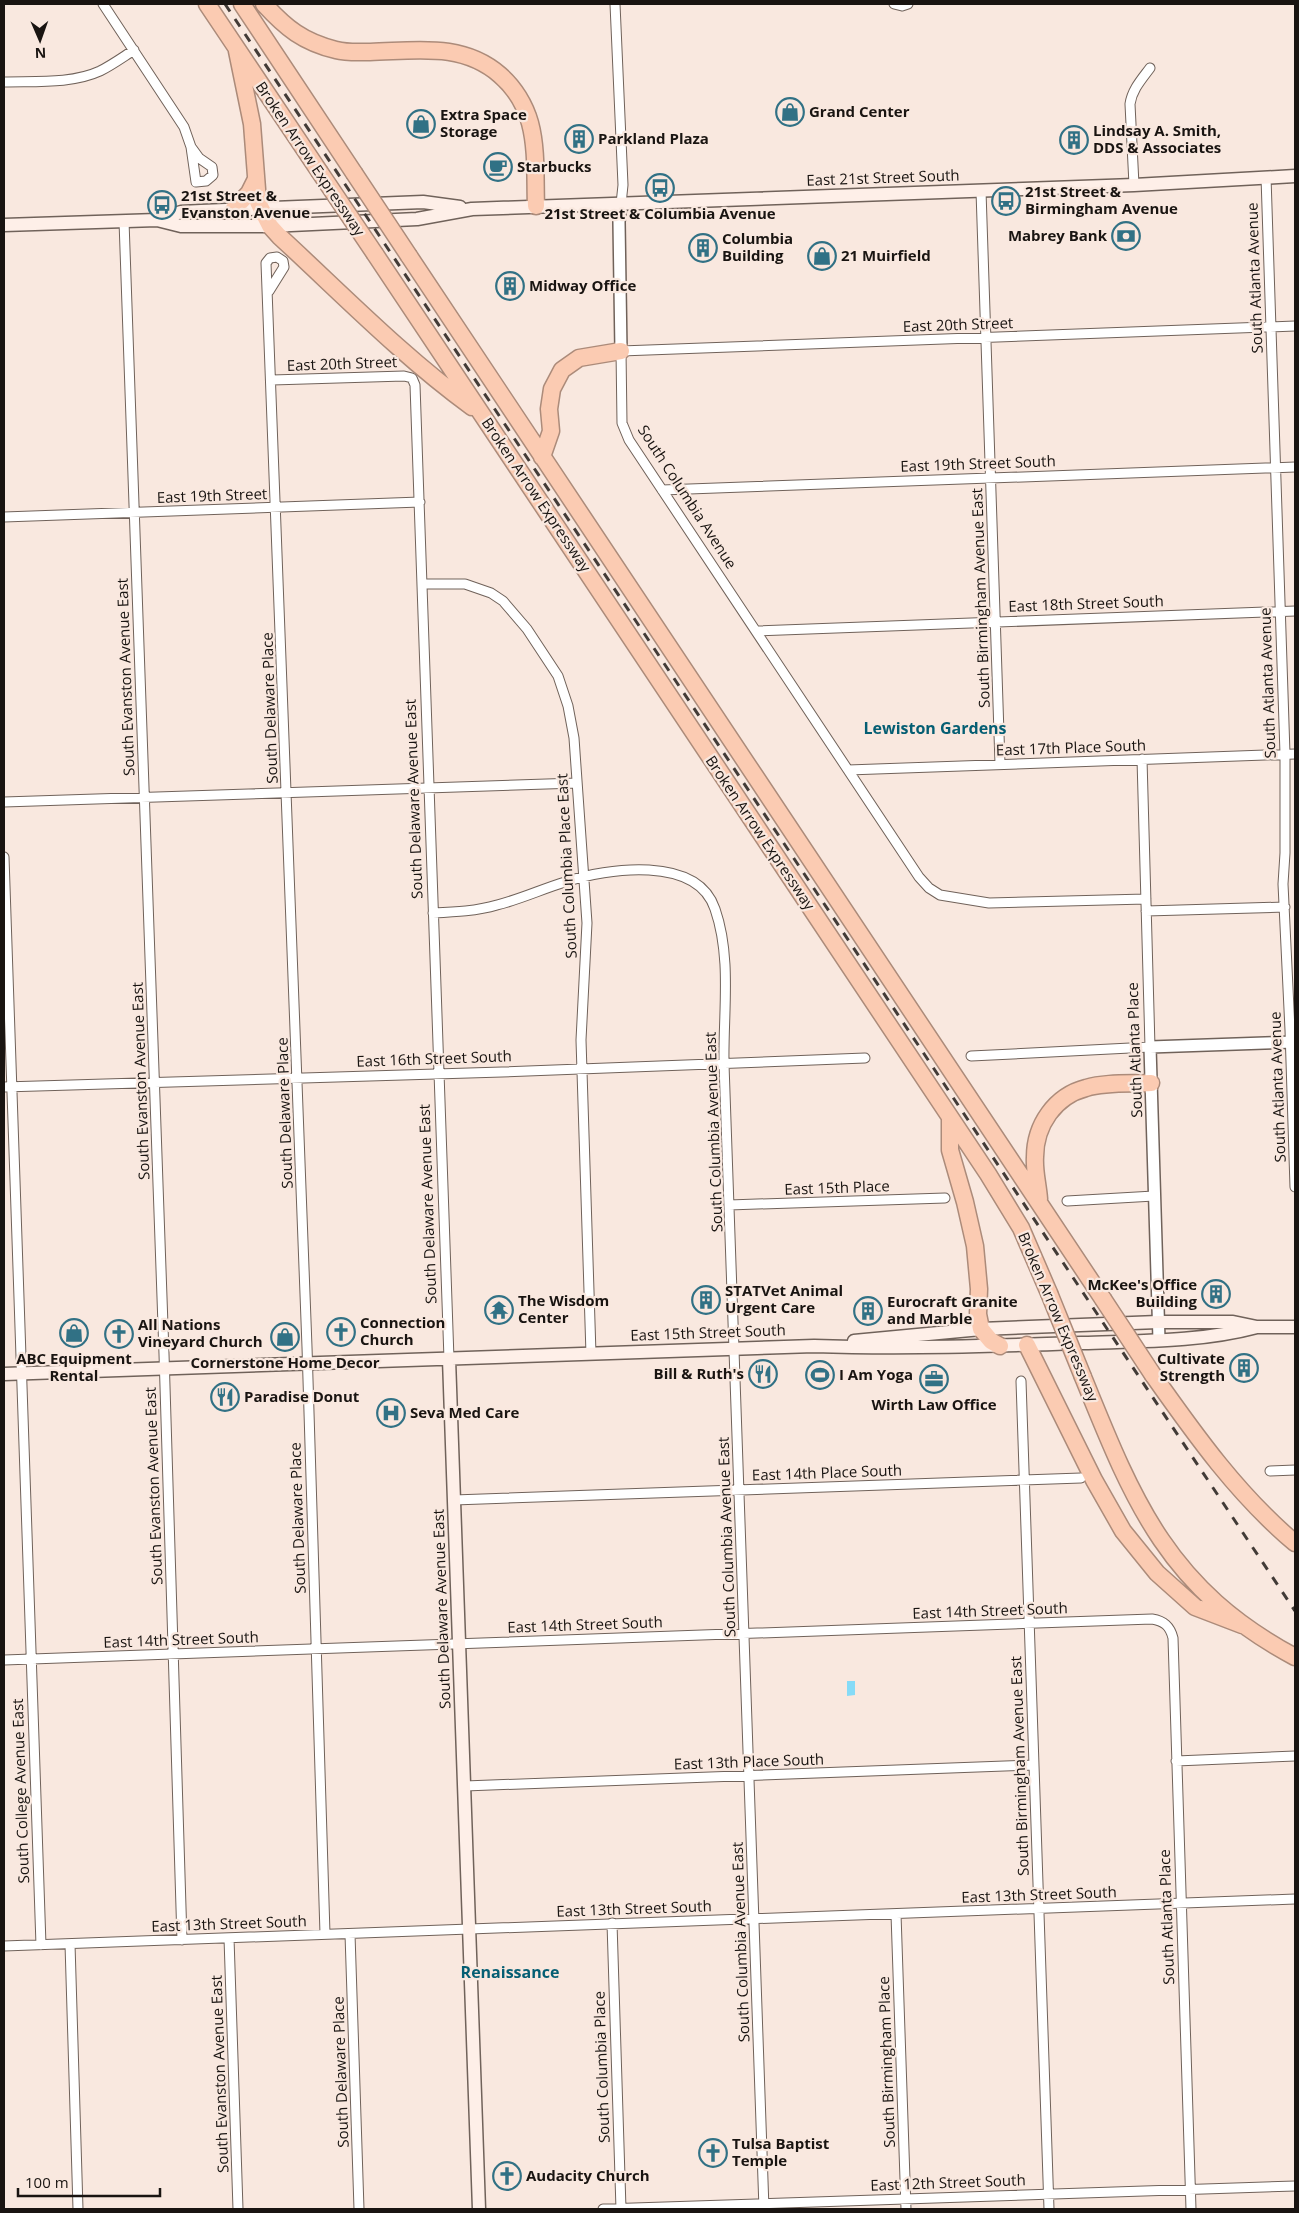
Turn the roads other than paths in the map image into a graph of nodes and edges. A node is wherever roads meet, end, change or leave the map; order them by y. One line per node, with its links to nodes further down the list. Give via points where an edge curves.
1 (103, 4): 8 (street)
2 (207, 4): 9 (highway, Broken Arrow Expressway)
3 (242, 4): 35 (highway, Broken Arrow Expressway, bridge)
4 (264, 4): 19 (highway, via 294,33 337,51 443,50 462,53 490,66 513,89 526,112 533,138)
5 (615, 4): 18 (street, South Columbia Avenue)
6 (894, 4): 7 (street)
7 (908, 4)
8 (134, 50): 11 (street, via 87,76); 12 (street, via 177,116)
9 (237, 51): 15 (highway, via 252,124); 34 (highway, Broken Arrow Expressway, bridge)
10 (1150, 68): 16 (street, via 1136,86 1130,104)
11 (4, 82)
12 (191, 147)
13 (1295, 176): 14 (main road, East 21st Street South)
14 (1266, 177): 16 (main road, East 21st Street South); 29 (street, South Atlanta Avenue)
15 (256, 179): 20 (highway); 22 (highway, via 250,193)
16 (1134, 186): 17 (main road, East 21st Street South)
17 (981, 191): 18 (main road, East 21st Street South); 30 (street, South Birmingham Avenue East)
18 (621, 204): 19 (main road, East 21st Street South); 31 (street, South Columbia Avenue)
19 (536, 206): 21 (main road, East 21st Street South)
20 (260, 209): 21 (main road, East 21st Street South, via 423,202); 22 (main road, East 21st Street South); 26 (highway)
21 (472, 209): 26 (main road, East 21st Street South, via 416,219)
22 (233, 210): 23 (main road, East 21st Street South, via 181,212)
23 (157, 220): 24 (main road, East 21st Street South); 26 (main road, East 21st Street South, via 181,226)
24 (124, 221): 25 (main road, East 21st Street South); 42 (street, South Evanston Avenue East)
25 (4, 226)
26 (270, 226): 34 (highway, via 402,351)
27 (269, 291): 33 (street, South Delaware Place)
28 (1295, 326): 29 (street, East 20th Street)
29 (1271, 327): 30 (street, East 20th Street); 37 (street, South Atlanta Avenue)
30 (986, 338): 31 (street, East 20th Street); 38 (street, South Birmingham Avenue East)
31 (621, 352): 35 (highway, via 579,358 562,370 552,388 549,409 551,431); 39 (street, South Columbia Avenue, via 624,431)
32 (412, 378): 33 (street, East 20th Street); 40 (street, South Delaware Avenue East, via 416,392)
33 (272, 380): 41 (street, South Delaware Place)
34 (480, 412): 76 (highway, Broken Arrow Expressway)
35 (542, 457): 81 (highway, Broken Arrow Expressway)
36 (1295, 467): 37 (street, East 19th Street South)
37 (1275, 468): 38 (street, East 19th Street South); 46 (street, South Atlanta Avenue)
38 (991, 477): 39 (street, East 19th Street South); 47 (street, South Birmingham Avenue East)
39 (662, 490): 48 (street, South Columbia Avenue)
40 (420, 502): 41 (street, East 19th Street); 44 (street, South Delaware Avenue East)
41 (276, 507): 42 (street, East 19th Street); 56 (street, South Delaware Place)
42 (134, 513): 43 (street, East 19th Street); 57 (street, South Evanston Avenue East)
43 (4, 517)
44 (423, 584): 54 (street, South Columbia Place East, via 452,583 477,588 503,601 513,611 551,664 563,688 574,738); 55 (street, South Delaware Avenue East)
45 (1295, 611): 46 (street, East 18th Street South)
46 (1280, 612): 47 (street, East 18th Street South); 49 (street, South Atlanta Avenue)
47 (995, 621): 48 (street, East 18th Street South); 52 (street, South Birmingham Avenue East)
48 (757, 631): 53 (street, South Columbia Avenue)
49 (1285, 754): 50 (street, East 17th Place South); 51 (street, East 17th Place South); 62 (street, South Atlanta Avenue)
50 (1295, 754)
51 (1142, 759): 52 (street, East 17th Place South); 61 (street, South Atlanta Place)
52 (1000, 764): 53 (street, East 17th Place South)
53 (848, 770): 61 (street, South Columbia Avenue, via 919,877 940,895 1004,904)
54 (577, 783): 55 (street); 60 (street, South Columbia Place East)
55 (430, 788): 56 (street); 64 (street, South Delaware Avenue East)
56 (287, 793): 57 (street); 72 (street, South Delaware Place)
57 (145, 797): 58 (street); 73 (street, South Evanston Avenue East)
58 (4, 802)
59 (4, 857): 75 (street, South College Avenue East)
60 (583, 877): 64 (street, via 495,906); 69 (street, South Columbia Avenue East, via 635,870 666,871 687,877 709,895 721,930 726,987); 70 (street, South Columbia Place East, via 587,932)
61 (1146, 898): 63 (street, South Atlanta Place)
62 (1285, 907): 63 (street); 65 (street, South Atlanta Avenue)
63 (1146, 911): 66 (street, South Atlanta Place)
64 (434, 913): 71 (street, South Delaware Avenue East)
65 (1293, 1042): 66 (street); 77 (street, South Atlanta Avenue)
66 (1150, 1047): 67 (street); 74 (street, South Atlanta Place)
67 (971, 1056)
68 (865, 1058): 69 (street, East 16th Street South)
69 (724, 1064): 70 (street, East 16th Street South); 82 (street, South Columbia Avenue East)
70 (582, 1069): 71 (street, East 16th Street South); 92 (street, South Columbia Place East)
71 (440, 1074): 72 (street, East 16th Street South); 93 (street, South Delaware Avenue East)
72 (297, 1078): 73 (street, East 16th Street South); 94 (street, South Delaware Place)
73 (155, 1083): 75 (street, East 16th Street South); 95 (street, South Evanston Avenue East)
74 (1151, 1084): 78 (street, South Atlanta Place); 81 (highway, via 1086,1088 1054,1107 1045,1118 1034,1158)
75 (8, 1087): 97 (street, South College Avenue East)
76 (950, 1118): 86 (highway, via 950,1150 975,1246); 110 (highway, Broken Arrow Expressway, bridge, via 1021,1228 1130,1488 1158,1537 1197,1586)
77 (1295, 1187)
78 (1154, 1196): 80 (street); 83 (street, South Atlanta Place)
79 (945, 1198): 82 (street, East 15th Place)
80 (1067, 1201)
81 (1040, 1204): 105 (highway, Broken Arrow Expressway, bridge, via 1153,1376 1226,1475)
82 (729, 1205): 91 (street, South Columbia Avenue East)
83 (1158, 1322): 84 (main road, East 15th Street South, via 1233,1322); 86 (main road, East 15th Street South); 87 (street, South Atlanta Place)
84 (1257, 1327): 85 (main road, East 15th Street South); 87 (main road, East 15th Street South, via 1232,1334)
85 (1295, 1327)
86 (981, 1329): 89 (main road, East 15th Street South); 90 (highway)
87 (1159, 1340): 88 (main road, East 15th Street South)
88 (1027, 1345): 90 (main road, East 15th Street South); 110 (highway, via 1123,1531 1156,1573 1195,1608)
89 (814, 1346): 90 (main road, East 15th Street South); 91 (main road, East 15th Street South)
90 (1000, 1346)
91 (734, 1348): 92 (main road, East 15th Street South); 103 (street, South Columbia Avenue East)
92 (591, 1354): 93 (main road, East 15th Street South)
93 (449, 1359): 94 (main road, East 15th Street South); 104 (main road, South Delaware Avenue East)
94 (307, 1363): 95 (main road, East 15th Street South); 113 (street, South Delaware Place)
95 (164, 1369): 97 (main road, East 15th Street South); 114 (street, South Evanston Avenue East)
96 (4, 1374): 97 (main road, East 15th Street South)
97 (21, 1374): 117 (street, South College Avenue East)
98 (1021, 1381): 102 (street, South Birmingham Avenue East)
99 (1295, 1470): 100 (street)
100 (1270, 1471)
101 (1081, 1478): 102 (street, East 14th Place South)
102 (1025, 1480): 103 (street, East 14th Place South); 108 (street, South Birmingham Avenue East)
103 (739, 1489): 104 (street, East 14th Place South); 111 (street, South Columbia Avenue East)
104 (454, 1500): 112 (main road, South Delaware Avenue East)
105 (1272, 1523): 106 (highway); 107 (highway, Broken Arrow Expressway)
106 (1295, 1533)
107 (1295, 1543)
108 (1030, 1623): 109 (street, East 14th Street South, via 1152,1619); 111 (street, East 14th Street South); 120 (street, South Birmingham Avenue East)
109 (1167, 1624): 119 (street, South Atlanta Place, via 1173,1638)
110 (1242, 1625): 115 (highway, Broken Arrow Expressway)
111 (745, 1633): 112 (street, East 14th Street South); 121 (street, South Columbia Avenue East)
112 (459, 1643): 113 (street, East 14th Street South); 122 (main road, South Delaware Avenue East)
113 (316, 1648): 114 (street, East 14th Street South); 130 (street, South Delaware Place)
114 (173, 1654): 117 (street, East 14th Street South); 133 (street, South Evanston Avenue East)
115 (1295, 1657)
116 (4, 1660): 117 (street, East 14th Street South)
117 (30, 1660): 135 (street, South College Avenue East)
118 (1295, 1756): 119 (street)
119 (1176, 1761): 124 (street, South Atlanta Place)
120 (1034, 1765): 121 (street, East 13th Place South); 125 (street, South Birmingham Avenue East)
121 (750, 1775): 122 (street, East 13th Place South); 127 (street, South Columbia Avenue East)
122 (465, 1786): 129 (main road, South Delaware Avenue East)
123 (1295, 1899): 124 (street, East 13th Street South)
124 (1181, 1903): 125 (street, East 13th Street South); 138 (street, South Atlanta Place)
125 (1039, 1909): 126 (street, East 13th Street South); 139 (street, South Birmingham Avenue East)
126 (896, 1914): 127 (street, East 13th Street South); 140 (street, South Birmingham Place)
127 (754, 1919): 128 (street, East 13th Street South); 141 (street, South Columbia Avenue East)
128 (612, 1923): 129 (street, East 13th Street South); 147 (street, South Columbia Place)
129 (468, 1930): 131 (street, East 13th Street South); 145 (main road, South Delaware Avenue East)
130 (325, 1934): 131 (street, East 13th Street South); 132 (street, East 13th Street South)
131 (350, 1934): 144 (street, South Delaware Place)
132 (229, 1938): 133 (street, East 13th Street South); 143 (street, South Evanston Avenue East)
133 (182, 1940): 134 (street, East 13th Street South)
134 (70, 1944): 135 (street, East 13th Street South); 142 (street)
135 (41, 1945): 136 (street, East 13th Street South)
136 (4, 1946)
137 (1295, 2186): 138 (street, East 12th Street South)
138 (1190, 2189): 139 (street, East 12th Street South); 150 (street, South Atlanta Place)
139 (1048, 2193): 140 (street, East 12th Street South); 149 (street, South Birmingham Avenue East)
140 (906, 2199): 141 (street, East 12th Street South); 148 (street, South Birmingham Place)
141 (764, 2207): 147 (street, East 12th Street South)
142 (78, 2209)
143 (238, 2209)
144 (359, 2209)
145 (479, 2209)
146 (603, 2209): 147 (street, East 12th Street South)
147 (621, 2209)
148 (906, 2209)
149 (1048, 2209)
150 (1191, 2209)

